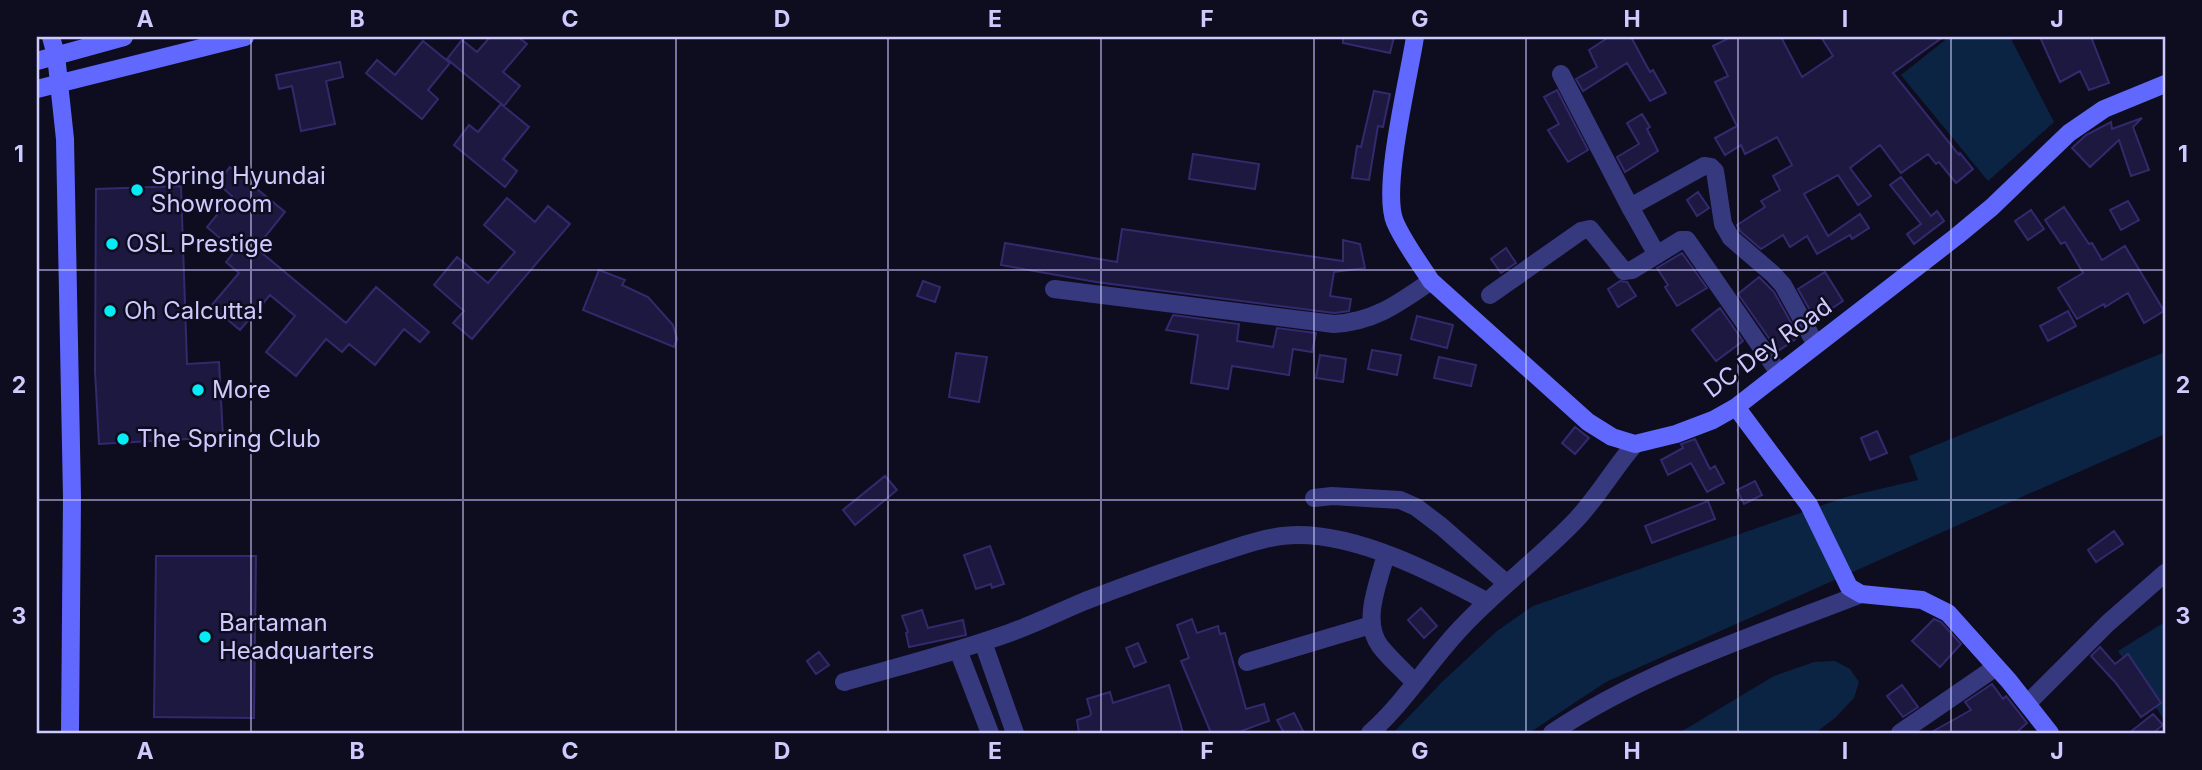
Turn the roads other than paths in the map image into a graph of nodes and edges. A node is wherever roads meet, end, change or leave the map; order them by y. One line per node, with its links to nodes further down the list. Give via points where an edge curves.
1 (51, 37): 5 (street)
2 (124, 37): 5 (street)
3 (245, 37): 9 (street)
4 (1415, 37): 13 (street, via 1391,182 1394,220)
5 (56, 55): 6 (street); 9 (street)
6 (37, 61)
7 (1561, 74): 11 (street)
8 (2165, 84): 16 (street, DC Dey Road, via 2104,109 2068,133 1992,207)
9 (60, 85): 10 (street); 34 (street, via 72,497)
10 (37, 89)
11 (1630, 208): 12 (street); 16 (street, via 1704,166 1711,167 1723,224 1731,238 1783,285)
12 (1657, 254): 15 (street, via 1625,271 1590,229 1581,231); 17 (street, via 1687,240)
13 (1432, 281): 14 (street, via 1392,308 1343,324); 19 (street, via 1588,422)
14 (1054, 289)
15 (1490, 295)
16 (1816, 345): 17 (street, DC Dey Road)
17 (1779, 373): 18 (street, DC Dey Road)
18 (1736, 407): 19 (street, DC Dey Road, via 1676,435); 24 (street, via 1809,505)
19 (1635, 444): 23 (street, via 1574,523)
20 (1314, 498): 23 (street, via 1401,500 1436,521)
21 (1386, 554): 25 (street); 26 (street); 27 (street, via 1324,537 1271,538 1156,575)
22 (2165, 573): 33 (street)
23 (1506, 583): 25 (street)
24 (1855, 591): 30 (street, via 1922,600 1948,613); 38 (street, via 1655,675)
25 (1486, 601): 32 (street)
26 (1371, 625): 29 (street); 32 (street, via 1380,646)
27 (983, 642): 28 (street); 36 (street)
28 (958, 650): 31 (street); 35 (street)
29 (1247, 662)
30 (1996, 667): 33 (street); 39 (street)
31 (844, 682)
32 (1415, 682): 37 (street)
33 (2027, 704): 40 (street)
34 (70, 733)
35 (990, 733)
36 (1015, 733)
37 (1370, 733)
38 (1552, 733)
39 (1900, 733)
40 (2050, 733)

